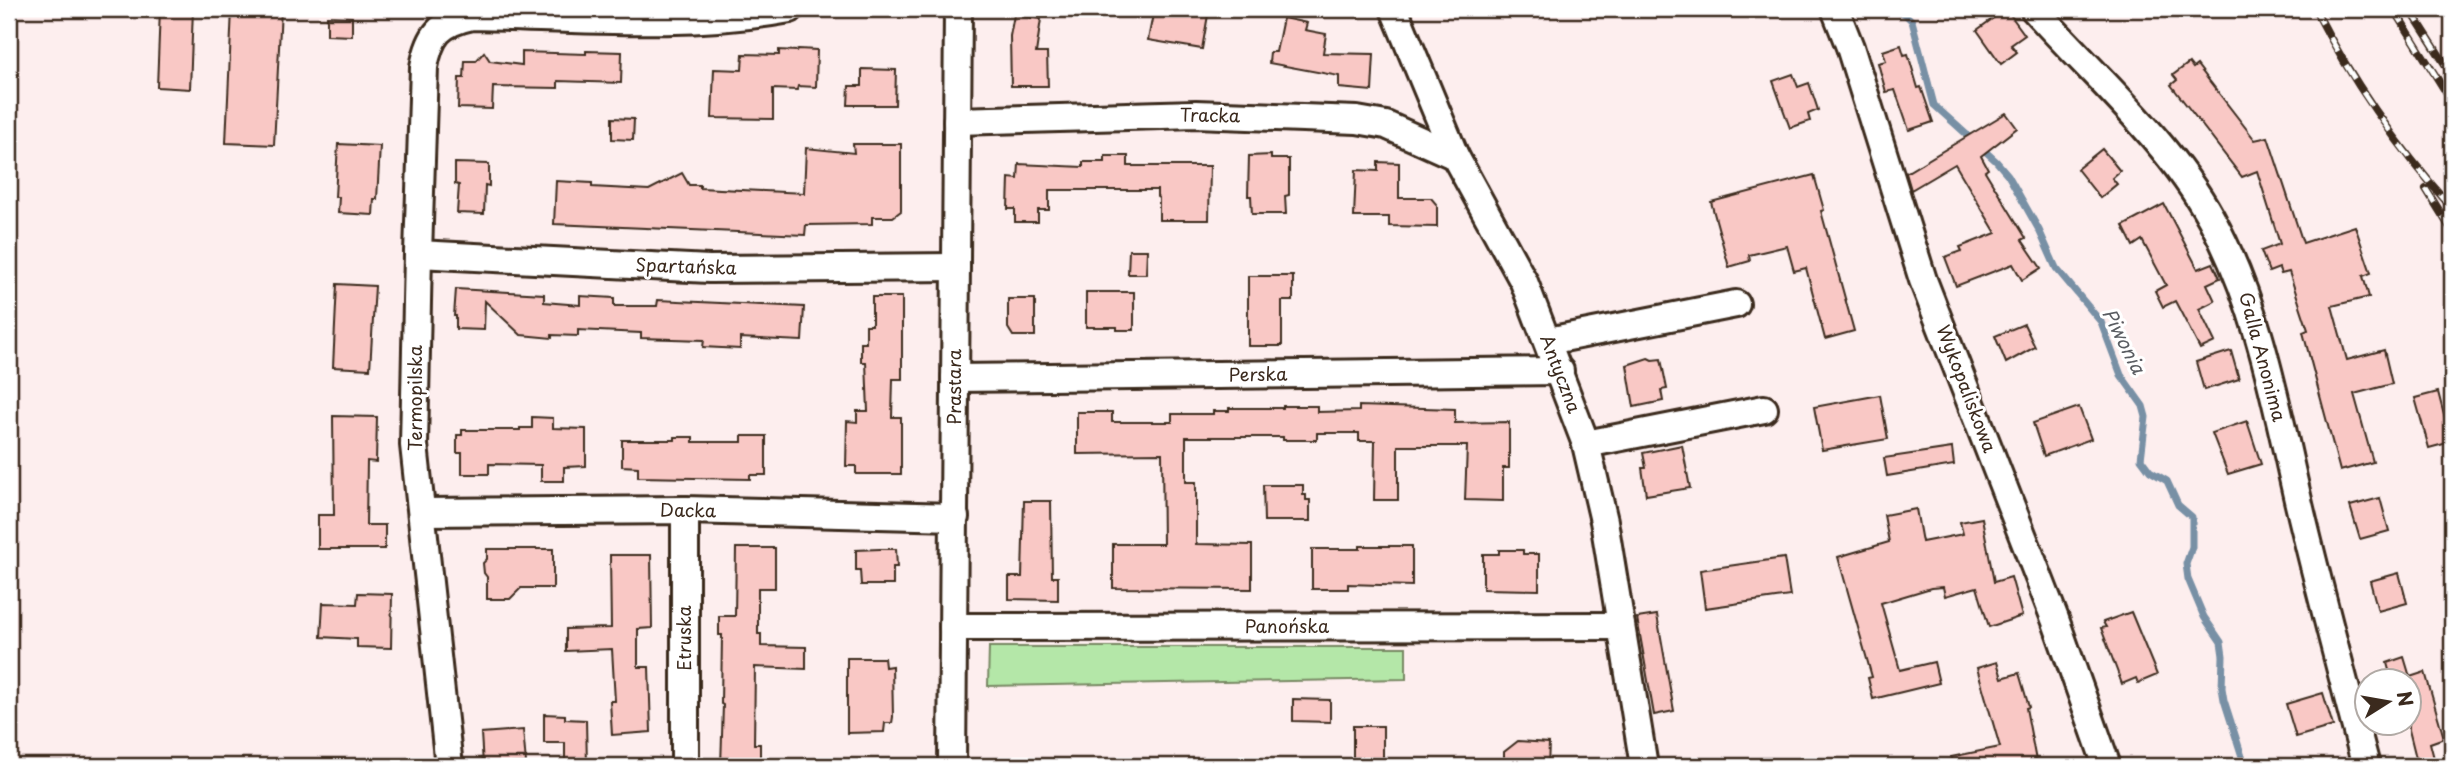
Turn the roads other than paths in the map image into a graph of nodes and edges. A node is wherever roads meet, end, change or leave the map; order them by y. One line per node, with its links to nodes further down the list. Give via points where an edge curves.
1 (790, 9): 8 (street, Termopilska, via 701,20 472,16 453,20 438,31 424,67)
2 (958, 9): 6 (street, Prastara)
3 (1394, 9): 7 (street, Antyczna)
4 (1835, 9): 25 (street, Wykopaliskowa, via 1923,280)
5 (2034, 9): 26 (street, Galla Anonima, via 2184,177 2211,218 2239,278 2262,344)
6 (957, 121): 7 (street, Tracka, via 1196,114 1357,120 1386,125); 9 (street, Prastara)
7 (1455, 156): 11 (street, Antyczna, via 1524,282)
8 (418, 254): 9 (street, Spartańska, via 709,269); 17 (street, Termopilska, via 414,445)
9 (956, 267): 13 (street, Prastara)
10 (1737, 304): 11 (street)
11 (1548, 341): 12 (street, Antyczna)
12 (1560, 371): 13 (street, Perska); 15 (street, Antyczna)
13 (955, 378): 18 (street, Prastara)
14 (1765, 409): 15 (street)
15 (1586, 444): 19 (street, Antyczna)
16 (685, 510): 17 (street, Dacka); 18 (street, Dacka); 22 (street, Etruska)
17 (422, 512): 21 (street, Termopilska)
18 (954, 517): 20 (street, Prastara)
19 (1621, 626): 20 (street, Panońska); 24 (street, Antyczna)
20 (953, 627): 23 (street, Prastara)
21 (449, 766)
22 (685, 766)
23 (952, 766)
24 (1644, 766)
25 (2107, 766)
26 (2366, 766)

